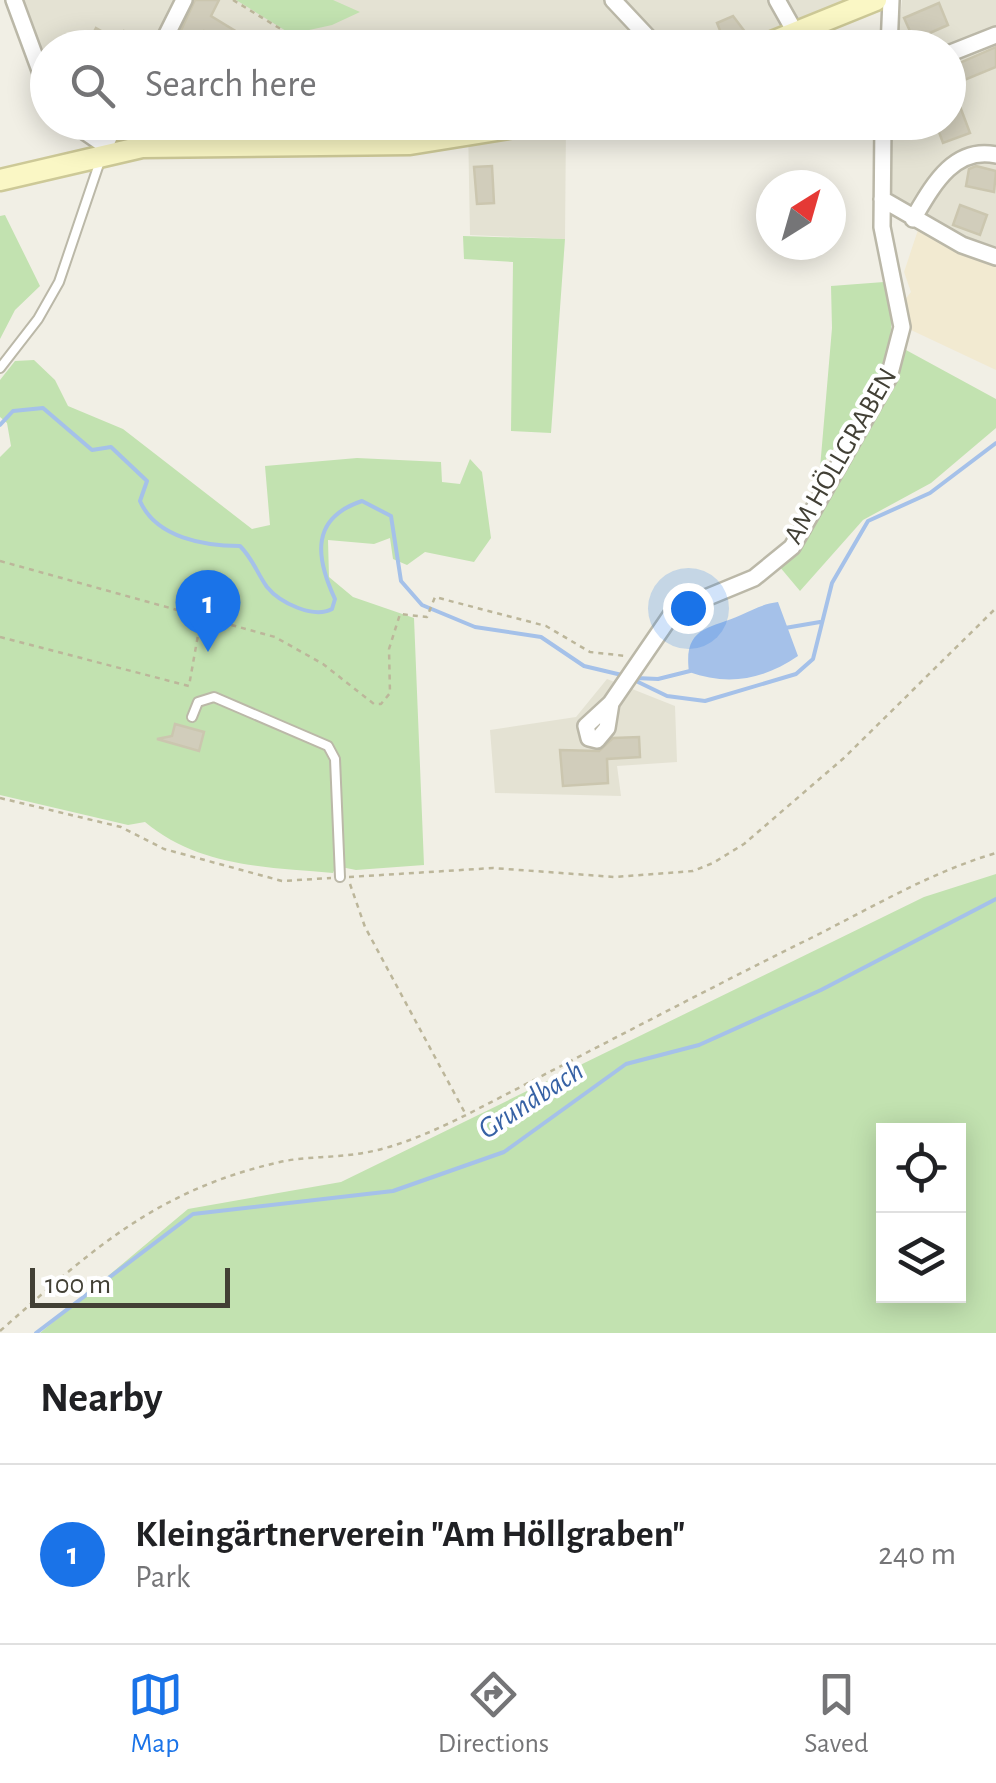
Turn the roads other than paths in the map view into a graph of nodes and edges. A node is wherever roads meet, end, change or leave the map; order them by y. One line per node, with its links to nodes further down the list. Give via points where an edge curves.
1 (14, 0): 13 (street)
2 (184, 0): 7 (street)
3 (614, 0): 8 (street)
4 (777, 0): 9 (street)
5 (876, 0): 10 (main road)
6 (891, 0): 11 (street)
7 (169, 30)
8 (642, 30)
9 (795, 30)
10 (801, 30)
11 (890, 30)
12 (996, 34): 14 (street)
13 (30, 43)
14 (966, 46)
15 (91, 140): 19 (street)
16 (107, 140): 19 (street)
17 (435, 140): 19 (main road)
18 (883, 140): 22 (street, AM HÖLLGRABEN)
19 (102, 150): 21 (main road); 25 (lane, via 59,282)
20 (996, 155): 23 (street, via 954,162)
21 (0, 180)
22 (882, 200): 23 (street); 26 (street, AM HÖLLGRABEN, via 902,327 889,376 827,492 780,560 674,611)
23 (914, 219): 24 (street)
24 (996, 257)
25 (0, 368)
26 (611, 703)
27 (192, 718): 28 (lane, via 198,702 214,697 328,746 335,759)
28 (344, 878)

